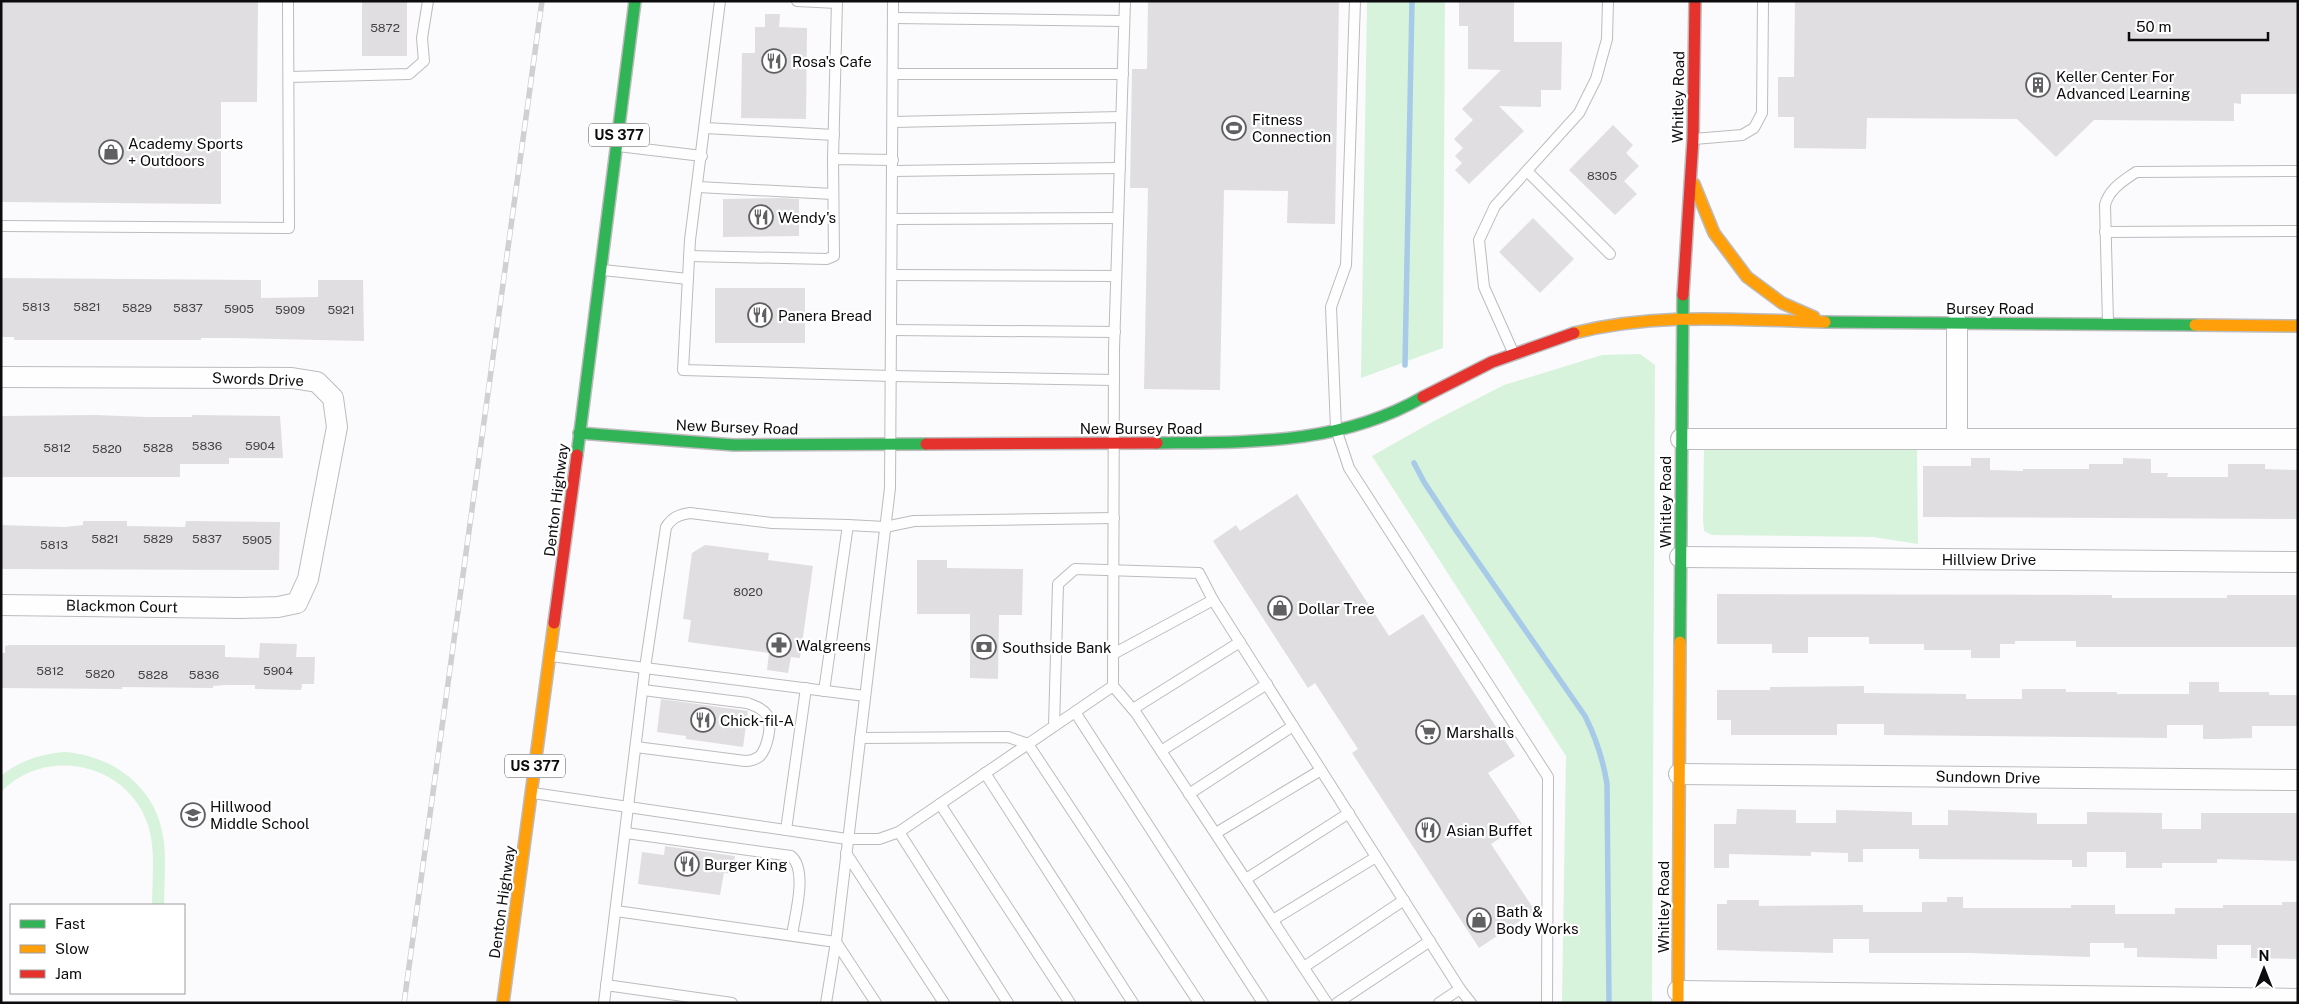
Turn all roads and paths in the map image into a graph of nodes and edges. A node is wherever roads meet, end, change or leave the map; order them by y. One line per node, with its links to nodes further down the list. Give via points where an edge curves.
1 (288, 1): 17 (lane)
2 (428, 1): 17 (lane, via 422,38 424,61 409,74)
3 (636, 1): 23 (street, Denton Highway / US 377)
4 (720, 1): 20 (lane)
5 (797, 1): 12 (lane)
6 (893, 1): 13 (lane)
7 (1125, 1): 14 (lane)
8 (1356, 1): 56 (lane, via 1346,265 1331,307)
9 (1608, 1): 29 (lane, via 1607,39 1596,79 1579,112)
10 (1695, 1): 22 (street, Whitley Road)
11 (1763, 1): 22 (lane, via 1762,112 1754,128 1742,135)
12 (837, 2): 21 (lane)
13 (893, 18): 14 (lane); 15 (lane)
14 (1124, 21): 16 (lane)
15 (893, 74): 16 (lane); 19 (lane)
16 (1123, 74): 18 (lane)
17 (289, 76): 36 (lane, via 289,228)
18 (1121, 117): 19 (lane); 27 (lane)
19 (893, 122): 26 (lane)
20 (705, 128): 21 (lane); 24 (lane)
21 (834, 135): 25 (lane)
22 (1693, 139): 31 (street, Whitley Road)
23 (617, 146): 24 (lane); 41 (street, Denton Highway / US 377)
24 (702, 156): 32 (lane)
25 (833, 159): 26 (lane); 33 (lane)
26 (893, 160): 28 (lane)
27 (1120, 168): 28 (lane); 34 (lane)
28 (893, 171): 35 (lane)
29 (1527, 171): 39 (lane); 52 (lane, via 1495,206 1479,240 1484,287)
30 (2298, 171): 38 (lane, via 2136,172 2107,196)
31 (1691, 173): 45 (street, Whitley Road); 46 (street, via 1714,233 1747,277 1782,302)
32 (698, 187): 33 (lane); 40 (lane)
33 (833, 194): 40 (lane, via 834,256 827,260)
34 (1118, 218): 35 (lane); 43 (lane)
35 (893, 219): 42 (lane)
36 (1, 226)
37 (2298, 231): 38 (lane)
38 (2106, 232): 48 (lane)
39 (1610, 254)
40 (689, 256): 44 (lane)
41 (602, 270): 44 (lane); 57 (street, Denton Highway / US 377)
42 (892, 274): 43 (lane); 50 (lane)
43 (1116, 276): 51 (lane)
44 (688, 279): 53 (lane, via 683,370)
45 (1682, 316): 46 (street, Bursey Road); 52 (street, New Bursey Road, via 1614,324); 58 (street, Whitley Road)
46 (1824, 322): 47 (street, Bursey Road)
47 (1957, 323): 48 (street, Bursey Road); 59 (street)
48 (2108, 324): 49 (street, Bursey Road)
49 (2298, 326)
50 (892, 330): 51 (lane); 53 (lane)
51 (1114, 332): 55 (lane)
52 (1514, 353): 56 (street, New Bursey Road, via 1399,410)
53 (892, 376): 55 (lane); 62 (lane)
54 (1, 377): 71 (street, Swords Drive, via 292,378 316,382 333,398 337,427 308,579 297,603)
55 (1114, 380): 61 (lane)
56 (1336, 429): 61 (street, New Bursey Road, via 1285,441); 133 (lane, via 1349,468 1548,777)
57 (579, 433): 62 (street, New Bursey Road, via 734,445); 74 (street, Denton Highway / US 377)
58 (1681, 439): 59 (street); 66 (street, Whitley Road)
59 (1957, 439): 60 (street)
60 (2298, 440)
61 (1114, 443): 62 (street, New Bursey Road); 63 (lane)
62 (891, 444): 65 (lane)
63 (1114, 518): 65 (lane, via 914,521); 68 (lane)
64 (848, 526): 65 (lane); 75 (lane, via 772,523 690,513 672,519 666,527); 80 (lane)
65 (886, 527): 81 (lane)
66 (1680, 556): 67 (street, Hillview Drive); 92 (street, Whitley Road)
67 (2298, 562)
68 (1114, 569): 69 (lane, via 1199,572); 73 (lane); 84 (lane, via 1075,569 1058,584)
69 (1213, 600): 72 (lane); 73 (lane)
70 (1, 605): 71 (street, Blackmon Court)
71 (242, 608)
72 (1240, 642): 76 (lane); 82 (lane)
73 (1114, 653): 77 (lane)
74 (550, 656): 75 (lane); 94 (street, Denton Highway / US 377)
75 (645, 668): 78 (lane); 79 (lane)
76 (1267, 684): 85 (lane); 89 (lane)
77 (1113, 686): 82 (lane); 83 (lane)
78 (806, 688): 80 (lane); 99 (lane)
79 (643, 690): 88 (lane); 88 (lane, via 747,703 762,709 768,717 769,726 761,755 754,760)
80 (824, 691): 81 (lane)
81 (865, 696): 86 (lane)
82 (1133, 709): 89 (lane)
83 (1075, 712): 84 (lane); 128 (lane)
84 (1054, 726): 87 (lane)
85 (1293, 726): 90 (lane); 95 (lane)
86 (860, 738): 87 (lane, via 1008,737); 103 (lane)
87 (1028, 744): 91 (lane); 127 (lane)
88 (636, 747): 97 (lane)
89 (1161, 751): 95 (lane)
90 (1321, 770): 98 (lane); 102 (lane)
91 (985, 773): 96 (lane); 126 (lane)
92 (1679, 774): 93 (street, Sundown Drive); 116 (street, Whitley Road)
93 (2298, 780)
94 (532, 793): 97 (lane); 118 (street, Denton Highway / US 377)
95 (1190, 794): 102 (lane)
96 (940, 804): 100 (lane); 125 (lane)
97 (629, 807): 99 (lane); 101 (lane)
98 (1348, 813): 105 (lane); 106 (lane)
99 (786, 830): 103 (lane)
100 (899, 832): 103 (lane, via 879,839); 124 (lane)
101 (626, 833): 108 (lane); 110 (lane, via 791,856 796,860 800,875)
102 (1216, 833): 106 (lane)
103 (847, 839): 104 (lane)
104 (846, 853): 111 (lane); 123 (lane)
105 (1376, 857): 107 (lane); 109 (lane)
106 (1246, 879): 109 (lane)
107 (1404, 900): 112 (lane); 113 (lane)
108 (616, 911): 110 (lane); 114 (lane)
109 (1273, 920): 113 (lane)
110 (792, 935): 111 (lane)
111 (836, 942): 121 (lane); 122 (lane)
112 (1430, 942): 115 (lane); 130 (lane)
113 (1304, 967): 129 (lane)
114 (606, 985): 119 (lane); 120 (lane)
115 (1460, 989): 131 (lane); 132 (lane)
116 (1678, 997): 117 (street)
117 (2298, 999)
118 (503, 1003)
119 (604, 1003)
120 (732, 1003)
121 (826, 1003)
122 (876, 1003)
123 (944, 1003)
124 (1008, 1003)
125 (1070, 1003)
126 (1133, 1003)
127 (1199, 1003)
128 (1263, 1003)
129 (1327, 1003)
130 (1337, 1003)
131 (1439, 1003)
132 (1471, 1003)
133 (1547, 1003)

